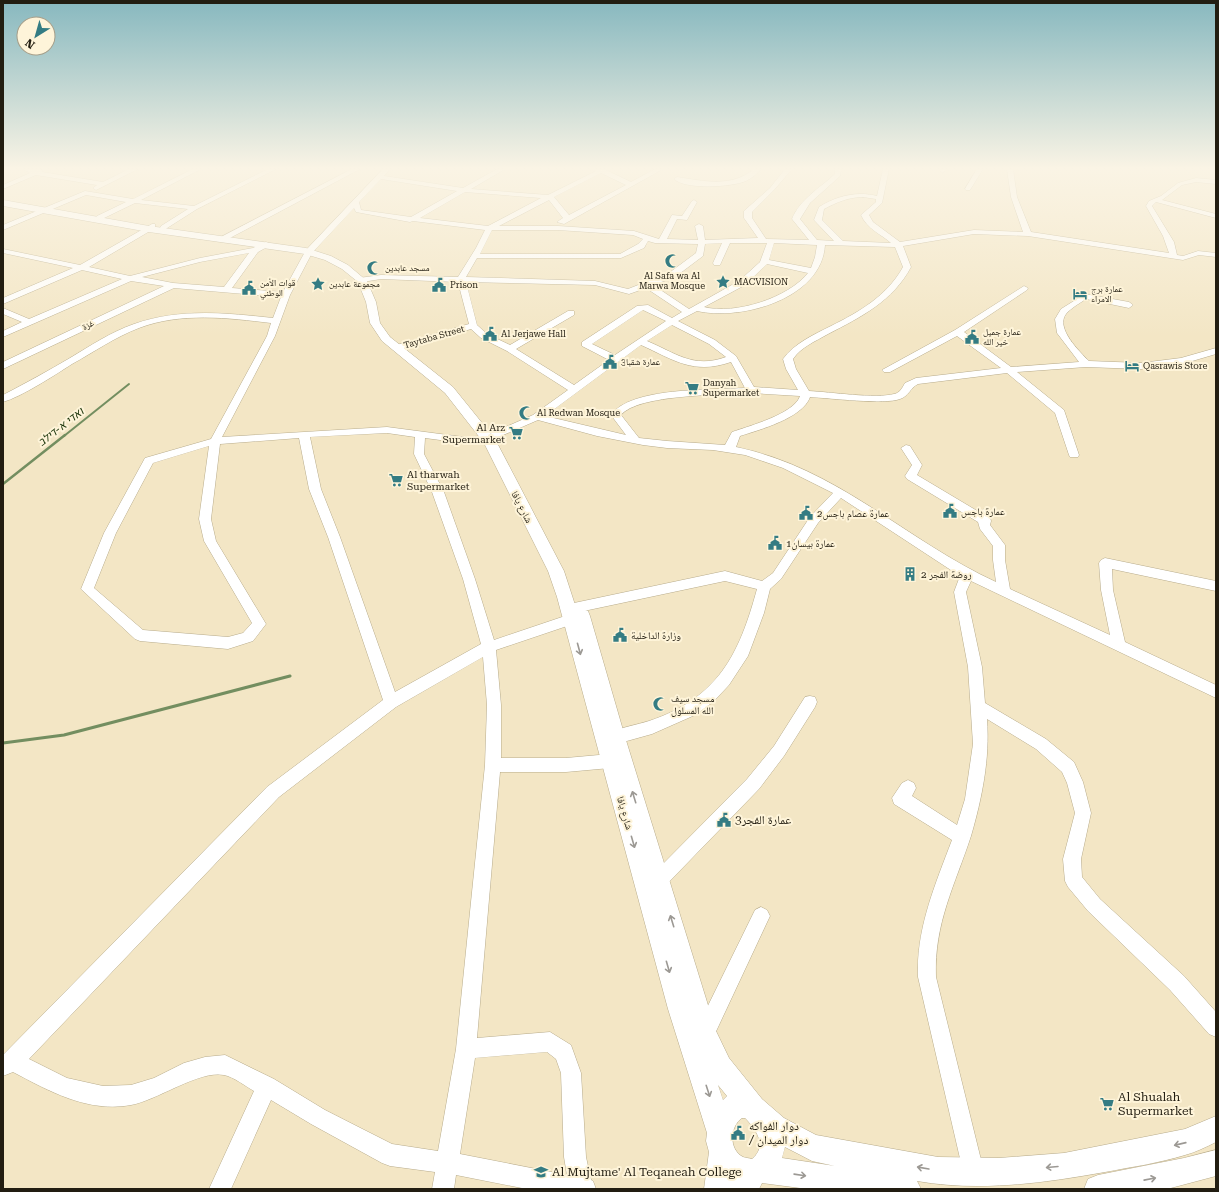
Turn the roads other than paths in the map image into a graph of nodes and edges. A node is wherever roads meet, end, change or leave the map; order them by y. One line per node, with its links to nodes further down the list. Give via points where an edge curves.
1 (135, 225): 18 (main road)
2 (136, 225): 18 (main road)
3 (162, 225): 18 (street)
4 (249, 225): 21 (street)
5 (336, 225): 32 (street)
6 (456, 225): 19 (street)
7 (495, 225): 19 (street)
8 (560, 225): 19 (street, via 551,228)
9 (575, 225): 22 (street, via 634,233)
10 (671, 225): 23 (street)
11 (753, 225): 25 (street)
12 (801, 225): 27 (street)
13 (822, 225): 28 (street)
14 (872, 225): 29 (street)
15 (1024, 225): 20 (street)
16 (1159, 225): 35 (street, via 1171,243)
17 (699, 226): 26 (street)
18 (155, 228): 21 (main road); 30 (main road); 38 (street)
19 (489, 228): 34 (street)
20 (1028, 234): 29 (street, via 974,232); 35 (street)
21 (225, 237): 32 (main road)
22 (647, 238): 23 (street); 34 (street, via 641,246 622,256)
23 (662, 241): 26 (street)
24 (727, 241): 25 (street); 26 (street); 37 (street)
25 (767, 241): 27 (street); 36 (street)
26 (702, 242): 44 (street, via 700,254 672,275)
27 (818, 243): 28 (street); 39 (street, via 819,257)
28 (841, 243): 29 (street)
29 (898, 245): 71 (street, via 907,267 896,284 858,316 795,349 789,355 789,368)
30 (260, 247): 32 (main road); 40 (street); 46 (street)
31 (3, 251): 38 (street)
32 (311, 251): 42 (main road, via 338,262); 47 (street)
33 (1216, 255): 35 (street, via 1198,254 1186,258)
34 (474, 256): 41 (street)
35 (1173, 256)
36 (765, 261): 39 (street); 50 (street, via 742,283)
37 (717, 263)
38 (81, 268): 40 (street); 48 (street)
39 (812, 271): 50 (street, via 796,288 766,302 725,312)
40 (130, 278): 43 (street); 55 (street)
41 (461, 278): 42 (street); 44 (street, via 595,283 629,292); 56 (street)
42 (365, 279): 60 (main road, شارع يافا, via 375,323 386,339)
43 (173, 285): 46 (street); 66 (street, غزة)
44 (649, 286): 50 (street)
45 (1024, 288): 57 (street)
46 (226, 290): 47 (street)
47 (286, 295): 53 (street)
48 (3, 301)
49 (1129, 305): 65 (street, via 1085,296 1062,314 1059,319 1064,337)
50 (692, 310): 54 (street)
51 (3, 311): 55 (street)
52 (571, 313): 61 (street)
53 (276, 321): 72 (street, via 199,314 145,323 122,332); 78 (street)
54 (672, 321): 59 (street); 63 (street, via 642,307 585,344); 64 (street, via 712,342)
55 (28, 322): 58 (street)
56 (473, 326): 60 (street, Taytaba Street, via 457,328); 61 (street, via 484,336)
57 (958, 332): 67 (street); 68 (street)
58 (3, 334)
59 (640, 341): 63 (street); 64 (street, via 689,363 713,364)
60 (400, 347): 76 (main road, شارع يافا, via 449,390)
61 (510, 349): 69 (street)
62 (1216, 351): 65 (street, via 1182,361 1141,366)
63 (615, 358): 69 (street)
64 (733, 358): 70 (street)
65 (1086, 364): 68 (street)
66 (3, 366)
67 (887, 370)
68 (1009, 370): 71 (street, via 916,381 908,385 905,392 897,397 870,398); 81 (street, via 1060,412)
69 (573, 389): 73 (street)
70 (751, 390): 71 (street); 77 (street, via 652,398 627,405 618,410 616,415)
71 (804, 392): 80 (street, via 803,403 796,410 736,434)
72 (3, 399)
73 (537, 417): 76 (street); 77 (street, via 594,433)
74 (420, 433): 75 (street, via 387,430); 76 (street, via 463,440); 88 (street, via 419,454 438,492)
75 (304, 435): 78 (street); 91 (street, via 315,489)
76 (491, 437): 87 (main road, شارع يافا)
77 (635, 440): 80 (street)
78 (215, 441): 78 (street, via 149,461 110,533 88,589 140,635 228,643 248,636 259,624 210,541 205,519)
79 (906, 448): 86 (street, via 917,465 912,476 984,515 984,526 999,545)
80 (730, 449): 82 (street, via 777,462 819,479)
81 (1074, 455)
82 (840, 492): 83 (street); 84 (street, via 814,520 777,576)
83 (967, 574): 86 (street); 93 (street, via 960,592 975,668)
84 (764, 586): 87 (street, via 725,576); 94 (street, via 741,656 724,681 708,698 690,710 652,727)
85 (1216, 586): 89 (street, via 1105,563 1107,590)
86 (1004, 590): 89 (street)
87 (575, 613): 88 (street); 94 (main road, شارع يافا); 95 (main road, شارع يافا, one-way to 95)
88 (488, 647): 91 (street); 96 (street, via 494,705)
89 (1119, 647): 90 (street)
90 (1216, 692)
91 (391, 702): 104 (street, via 274,792)
92 (810, 702): 99 (street, via 753,784)
93 (978, 706): 98 (street, via 981,744 973,799); 101 (street, via 1041,744 1068,767 1084,813 1072,859 1074,881 1094,905 1177,983)
94 (616, 737): 99 (main road, شارع يافا, one-way to 94)
95 (610, 761): 96 (street, via 566,765); 108 (main road, شارع يافا, one-way to 108)
96 (493, 765): 103 (street)
97 (908, 788): 98 (street, via 900,798)
98 (962, 837): 111 (street, via 936,906 926,954 928,977)
99 (659, 880): 102 (main road, شارع يافا, one-way to 99)
100 (760, 916): 102 (street)
101 (1216, 1027)
102 (705, 1033): 106 (main road, شارع يافا, via 720,1067)
103 (466, 1049): 109 (street); 113 (street, via 550,1042 564,1052 571,1073 575,1156)
104 (8, 1064): 105 (street, via 64,1088 103,1096 131,1095 205,1067 225,1065)
105 (267, 1086): 109 (street, via 318,1117 390,1155); 114 (street)
106 (759, 1113): 108 (main road, via 741,1105 733,1107 724,1116); 111 (main road, one-way to 106, via 938,1171 812,1148 774,1127); 112 (main road, via 771,1134 772,1151 768,1161)
107 (1216, 1129): 111 (main road, one-way to 111, via 1186,1142 1064,1166)
108 (720, 1140): 112 (main road, via 734,1168); 116 (main road, via 721,1171)
109 (449, 1163): 113 (street); 115 (street)
110 (1216, 1163): 118 (main road, one-way to 110)
111 (973, 1172)
112 (753, 1177): 117 (main road, one-way to 117)
113 (583, 1188)
114 (220, 1189)
115 (443, 1189)
116 (718, 1189)
117 (908, 1189)
118 (1098, 1189)

